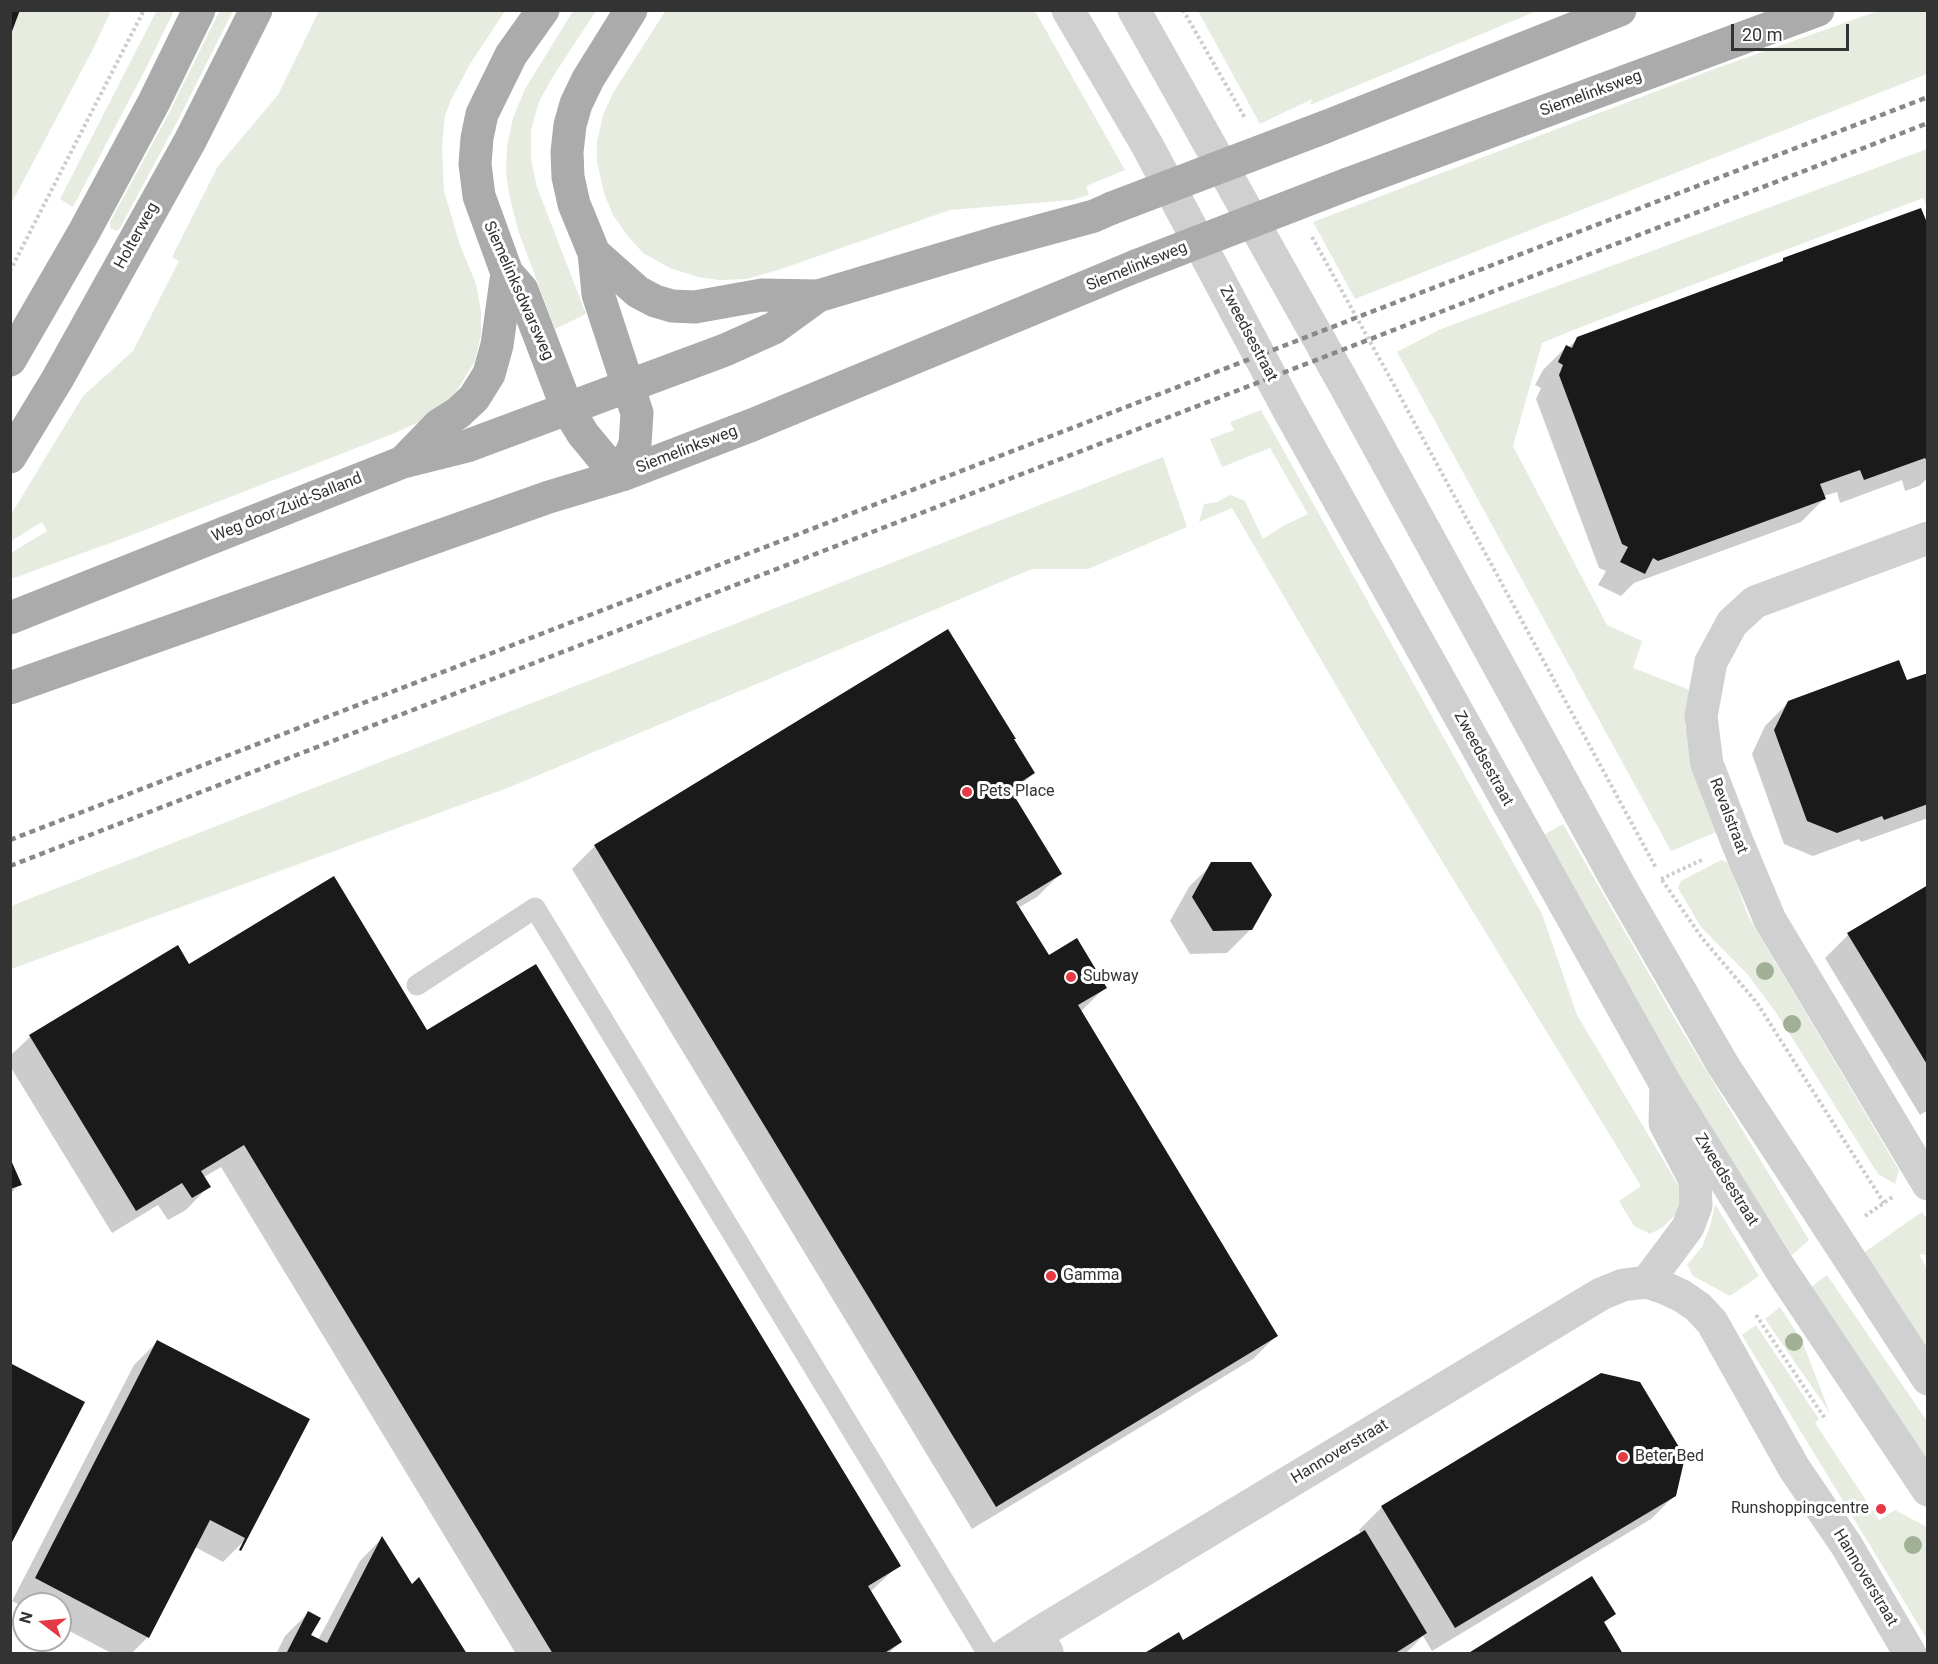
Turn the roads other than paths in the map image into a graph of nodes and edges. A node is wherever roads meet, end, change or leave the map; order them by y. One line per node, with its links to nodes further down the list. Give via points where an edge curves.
1 (199, 10): 12 (main road, via 84,232)
2 (256, 10): 15 (main road, Holterweg, via 190,141)
3 (543, 10): 10 (main road, Siemelinksdwarsweg, via 494,87 477,138 479,196)
4 (631, 10): 9 (main road, via 588,79 570,125 568,177 574,204)
5 (1068, 10): 22 (street, Zweedsestraat, via 1147,145 1288,409)
6 (1134, 10): 25 (street, via 1723,1065)
7 (1620, 10): 11 (main road, bridge, via 1094,216)
8 (1818, 10): 17 (main road, Siemelinksweg, bridge, via 1136,266)
9 (594, 253): 11 (main road, via 638,292 672,306 694,307 762,295); 13 (main road, via 598,294)
10 (507, 273): 14 (main road, Siemelinksdwarsweg, via 522,290); 16 (main road, via 489,374 474,398 439,425)
11 (818, 296): 13 (main road, via 774,328)
12 (10, 360)
13 (629, 385): 14 (main road); 17 (main road, via 637,413 635,444)
14 (567, 408): 16 (main road, Weg door Zuid-Salland, via 466,446); 17 (main road, Siemelinksweg, via 583,434)
15 (10, 457)
16 (403, 462): 19 (main road, Weg door Zuid-Salland)
17 (622, 475): 20 (main road, via 549,497)
18 (1928, 538): 23 (street, Revalstraat, via 1755,602 1732,623 1711,662 1701,716 1707,764 1770,920)
19 (10, 618)
20 (10, 688)
21 (417, 985): 28 (lane, via 535,908)
22 (1666, 1085): 24 (street, via 1665,1123 1695,1180 1696,1206 1688,1227); 26 (street, Zweedsestraat, via 1783,1273)
23 (1928, 1184)
24 (1647, 1282): 27 (street, Hannoverstraat, via 1601,1294); 30 (street, Hannoverstraat, via 1682,1296 1712,1322 1794,1468 1847,1546)
25 (1928, 1379)
26 (1928, 1490)
27 (1043, 1644): 29 (street, Hannoverstraat)
28 (988, 1653)
29 (1006, 1653)
30 (1910, 1653)

